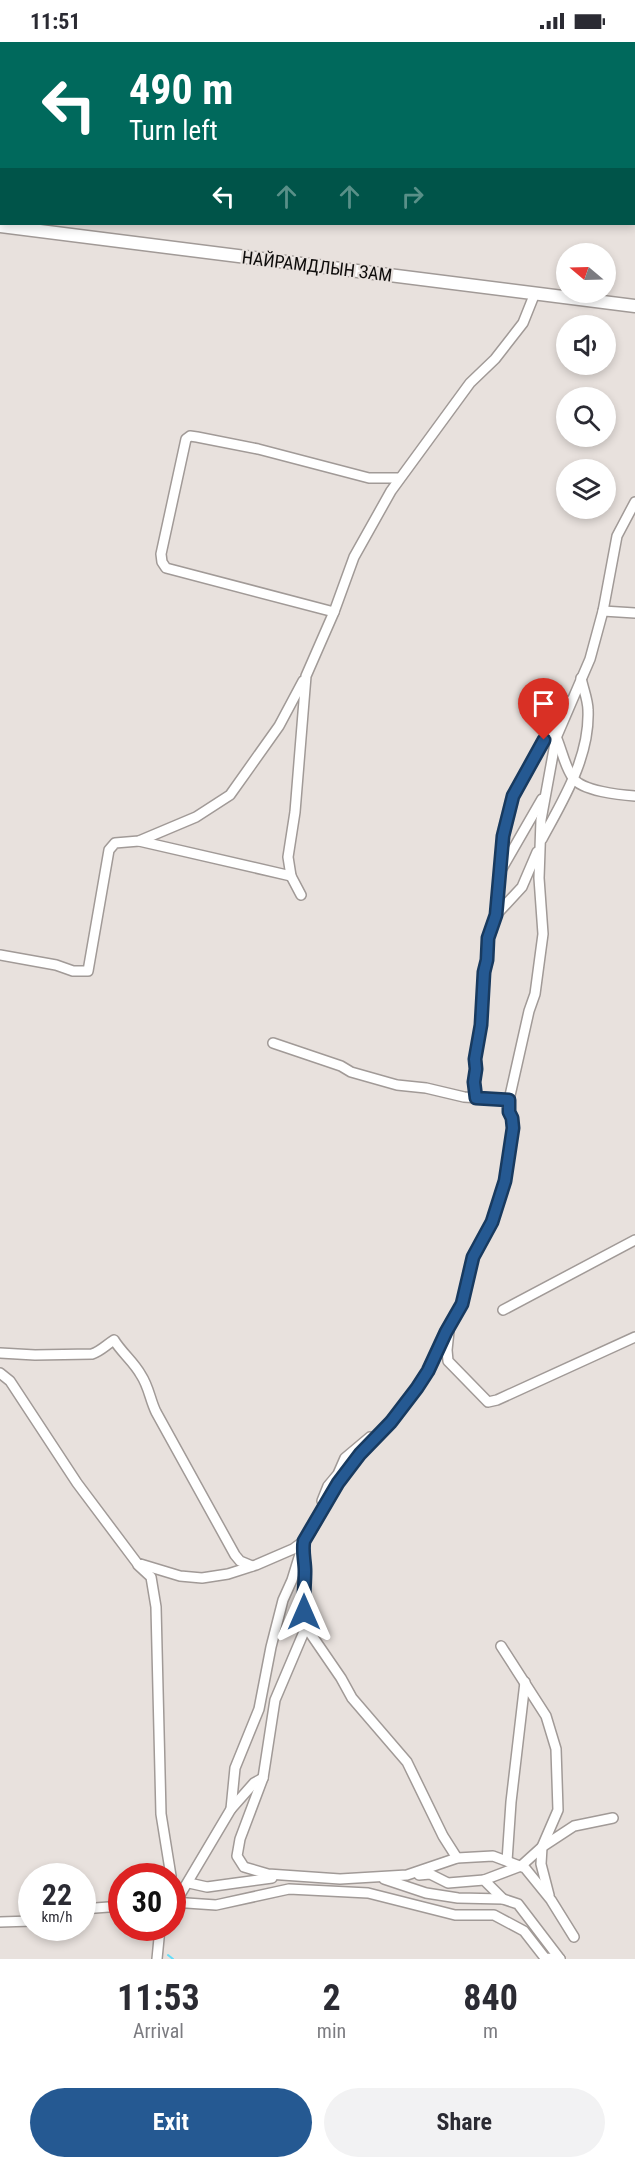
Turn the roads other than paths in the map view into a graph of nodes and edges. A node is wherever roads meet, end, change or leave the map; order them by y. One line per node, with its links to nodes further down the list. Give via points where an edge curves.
1 (0, 226): 2 (main road, НАЙРАМДЛЫН ЗАМ)
2 (535, 293): 3 (main road, НАЙРАМДЛЫН ЗАМ); 4 (street, via 523,323 470,383)
3 (635, 306)
4 (398, 478): 7 (street, via 354,557); 7 (street, via 369,478 258,449 190,436 186,439 161,554 166,568)
5 (635, 502): 6 (street, via 617,536)
6 (603, 611): 8 (street); 10 (street)
7 (334, 612): 9 (street)
8 (635, 613)
9 (306, 676): 16 (street, via 279,726 230,795 196,817); 19 (street, via 288,856)
10 (581, 678): 11 (street); 13 (street, via 588,709)
11 (575, 693): 12 (street); 18 (street, via 565,702 513,796 503,836)
12 (556, 738): 13 (street); 14 (street)
13 (574, 780): 15 (street, via 603,792); 17 (street)
14 (546, 793): 17 (street); 18 (street)
15 (635, 796)
16 (139, 841): 19 (street); 22 (street, via 115,843 110,850 88,971)
17 (540, 843): 21 (street, via 522,887); 25 (street, via 543,934 535,994)
18 (500, 872): 21 (street)
19 (291, 876): 20 (street)
20 (301, 895)
21 (496, 915): 24 (street, via 488,938 484,972 475,1059)
22 (0, 956)
23 (273, 1043): 24 (street, via 397,1085)
24 (476, 1098): 25 (street)
25 (509, 1100): 28 (street, via 513,1128 503,1188 492,1222 471,1264 465,1298)
26 (635, 1240): 27 (street)
27 (503, 1310)
28 (448, 1328): 29 (street, via 448,1361 488,1402); 32 (street, via 428,1371 403,1408 338,1483)
29 (635, 1337)
30 (0, 1353): 34 (street, via 92,1354 114,1340 142,1376 156,1412 235,1555)
31 (0, 1373): 33 (street, via 10,1381 77,1483)
32 (304, 1544): 34 (street); 35 (street); 39 (street, via 270,1647 259,1709 235,1768)
33 (137, 1563): 34 (street, via 202,1578); 44 (street, via 151,1577 156,1607 161,1814)
34 (252, 1566)
35 (306, 1627): 38 (street, via 275,1700); 42 (street, via 352,1698 407,1762)
36 (501, 1646): 37 (street)
37 (525, 1682): 41 (street, via 546,1716 556,1749 558,1810); 43 (street)
38 (263, 1778): 39 (street); 46 (street, via 237,1856 244,1867)
39 (231, 1809): 50 (street)
40 (613, 1818): 41 (street, via 574,1826)
41 (542, 1847): 45 (street); 53 (street, via 541,1864)
42 (457, 1858): 43 (street, via 493,1856); 47 (street)
43 (507, 1861): 45 (street)
44 (169, 1863)
45 (521, 1866): 49 (street); 53 (street)
46 (291, 1875): 48 (street); 50 (street, via 207,1887)
47 (407, 1875): 48 (street); 49 (street, via 430,1874 448,1883)
48 (379, 1878): 52 (street, via 426,1893)
49 (484, 1880): 52 (street)
50 (189, 1882): 51 (street)
51 (186, 1886)
52 (503, 1899): 60 (street, via 518,1904)
53 (551, 1900): 57 (street)
54 (186, 1904): 60 (street, via 216,1905 289,1889 368,1893 455,1915 494,1915 524,1931 546,1958)
55 (18, 1921): 56 (street)
56 (0, 1922)
57 (574, 1937)
58 (159, 1941): 59 (street)
59 (157, 1959)
60 (560, 1959)

